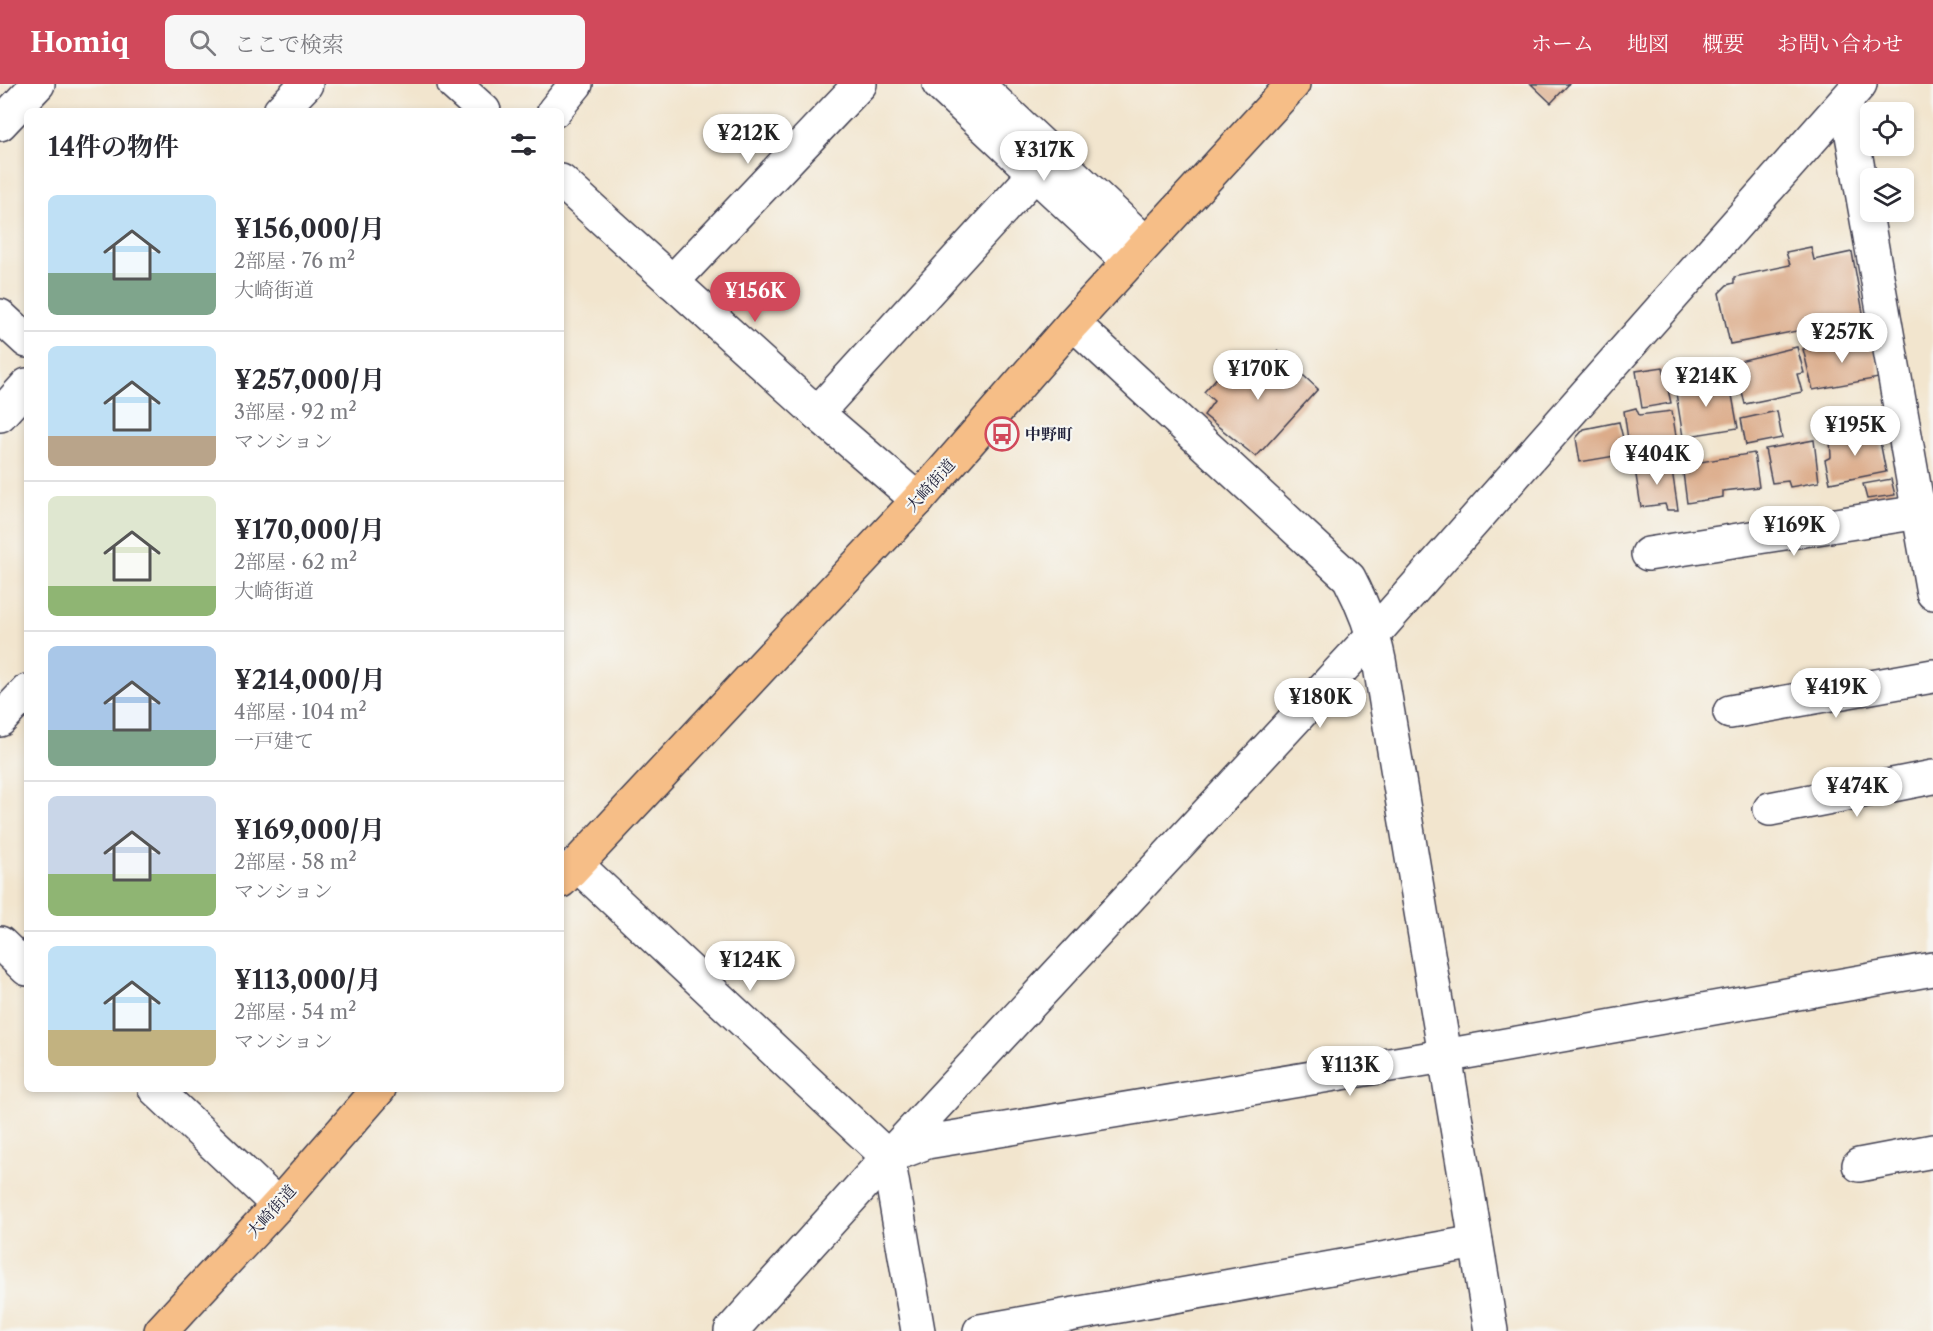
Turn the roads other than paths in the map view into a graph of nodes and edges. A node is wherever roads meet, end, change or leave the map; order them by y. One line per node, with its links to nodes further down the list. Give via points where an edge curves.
1 (38, 84): 13 (street)
2 (306, 84): 10 (street)
3 (454, 84): 11 (street)
4 (576, 84): 12 (street)
5 (860, 84): 17 (street)
6 (939, 84): 14 (street)
7 (977, 84): 14 (street)
8 (1293, 84): 16 (main road, 大崎街道)
9 (1853, 92): 25 (street); 28 (street)
10 (283, 108)
11 (481, 108)
12 (556, 108)
13 (0, 124)
14 (1043, 164): 16 (street); 22 (street)
15 (564, 184): 17 (street)
16 (1138, 253): 19 (main road, 大崎街道)
17 (672, 282): 22 (street)
18 (0, 316): 20 (street)
19 (1073, 323): 24 (main road, 大崎街道); 28 (street, via 1349,578)
20 (24, 338)
21 (24, 388): 23 (street)
22 (817, 413): 24 (street)
23 (0, 415)
24 (918, 500): 35 (main road, 大崎街道)
25 (1926, 511): 26 (street); 27 (street)
26 (1648, 554)
27 (1933, 593)
28 (1374, 634): 39 (street); 43 (street)
29 (1933, 676): 31 (street)
30 (24, 694): 32 (street)
31 (1730, 712)
32 (0, 720)
33 (1933, 777): 34 (street)
34 (1770, 809)
35 (569, 873): 43 (street)
36 (0, 943): 37 (street)
37 (24, 966)
38 (1933, 969): 39 (street)
39 (1444, 1056): 43 (street, via 927,1142); 46 (street)
40 (158, 1092): 45 (street)
41 (376, 1092): 45 (main road, 大崎街道)
42 (1933, 1151): 44 (street)
43 (888, 1157): 48 (street); 49 (street)
44 (1859, 1165)
45 (278, 1204): 47 (main road, 大崎街道)
46 (1476, 1242): 50 (street); 51 (street)
47 (160, 1331)
48 (731, 1331)
49 (918, 1331)
50 (980, 1331)
51 (1491, 1331)

